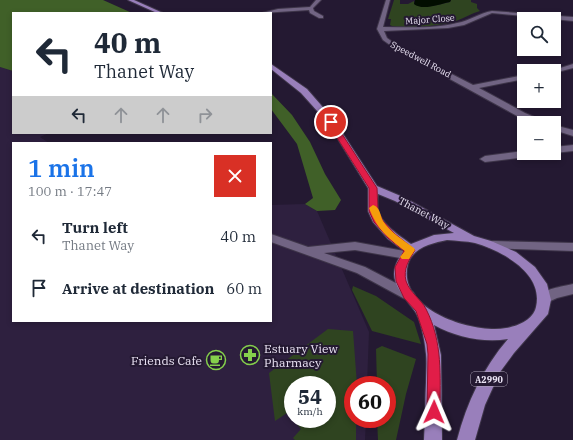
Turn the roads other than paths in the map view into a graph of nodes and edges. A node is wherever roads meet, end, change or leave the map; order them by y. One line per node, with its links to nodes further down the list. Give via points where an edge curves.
1 (130, 0): 5 (main road)
2 (319, 0): 4 (street)
3 (388, 0): 9 (street)
4 (311, 8): 6 (street); 7 (street, via 312,12)
5 (159, 12)
6 (269, 12)
7 (321, 17)
8 (573, 19): 9 (street, Major Close, via 492,12 446,27)
9 (380, 29): 14 (street, Speedwell Road, via 385,39 399,48)
10 (573, 66): 12 (street)
11 (272, 67): 22 (main road, via 296,84 318,105)
12 (561, 69)
13 (517, 78): 14 (street)
14 (472, 86): 15 (street, Speedwell Road)
15 (525, 116)
16 (561, 129): 17 (street)
17 (573, 133)
18 (573, 148): 19 (street)
19 (561, 149)
20 (517, 155): 21 (street)
21 (485, 159)
22 (373, 188): 24 (main road, Thanet Way, via 399,199); 28 (main road, via 373,211 379,222)
23 (272, 238): 27 (street)
24 (474, 240): 25 (main road, Thanet Way); 28 (main road, Thanet Way, via 438,238 422,242)
25 (493, 245): 26 (street); 31 (main road, Thanet Way, via 513,255 529,268 541,283)
26 (573, 247)
27 (309, 250): 28 (street, via 355,246); 30 (street, via 361,270)
28 (408, 253): 30 (main road, via 400,267 401,281)
29 (573, 289): 31 (street)
30 (408, 296): 32 (main road)
31 (544, 299): 33 (main road, via 541,314)
32 (421, 310): 33 (main road, via 440,322 488,335 510,333); 34 (main road, via 434,354)
33 (528, 326): 35 (main road, A2990, via 492,371)
34 (433, 440)
35 (466, 440)

